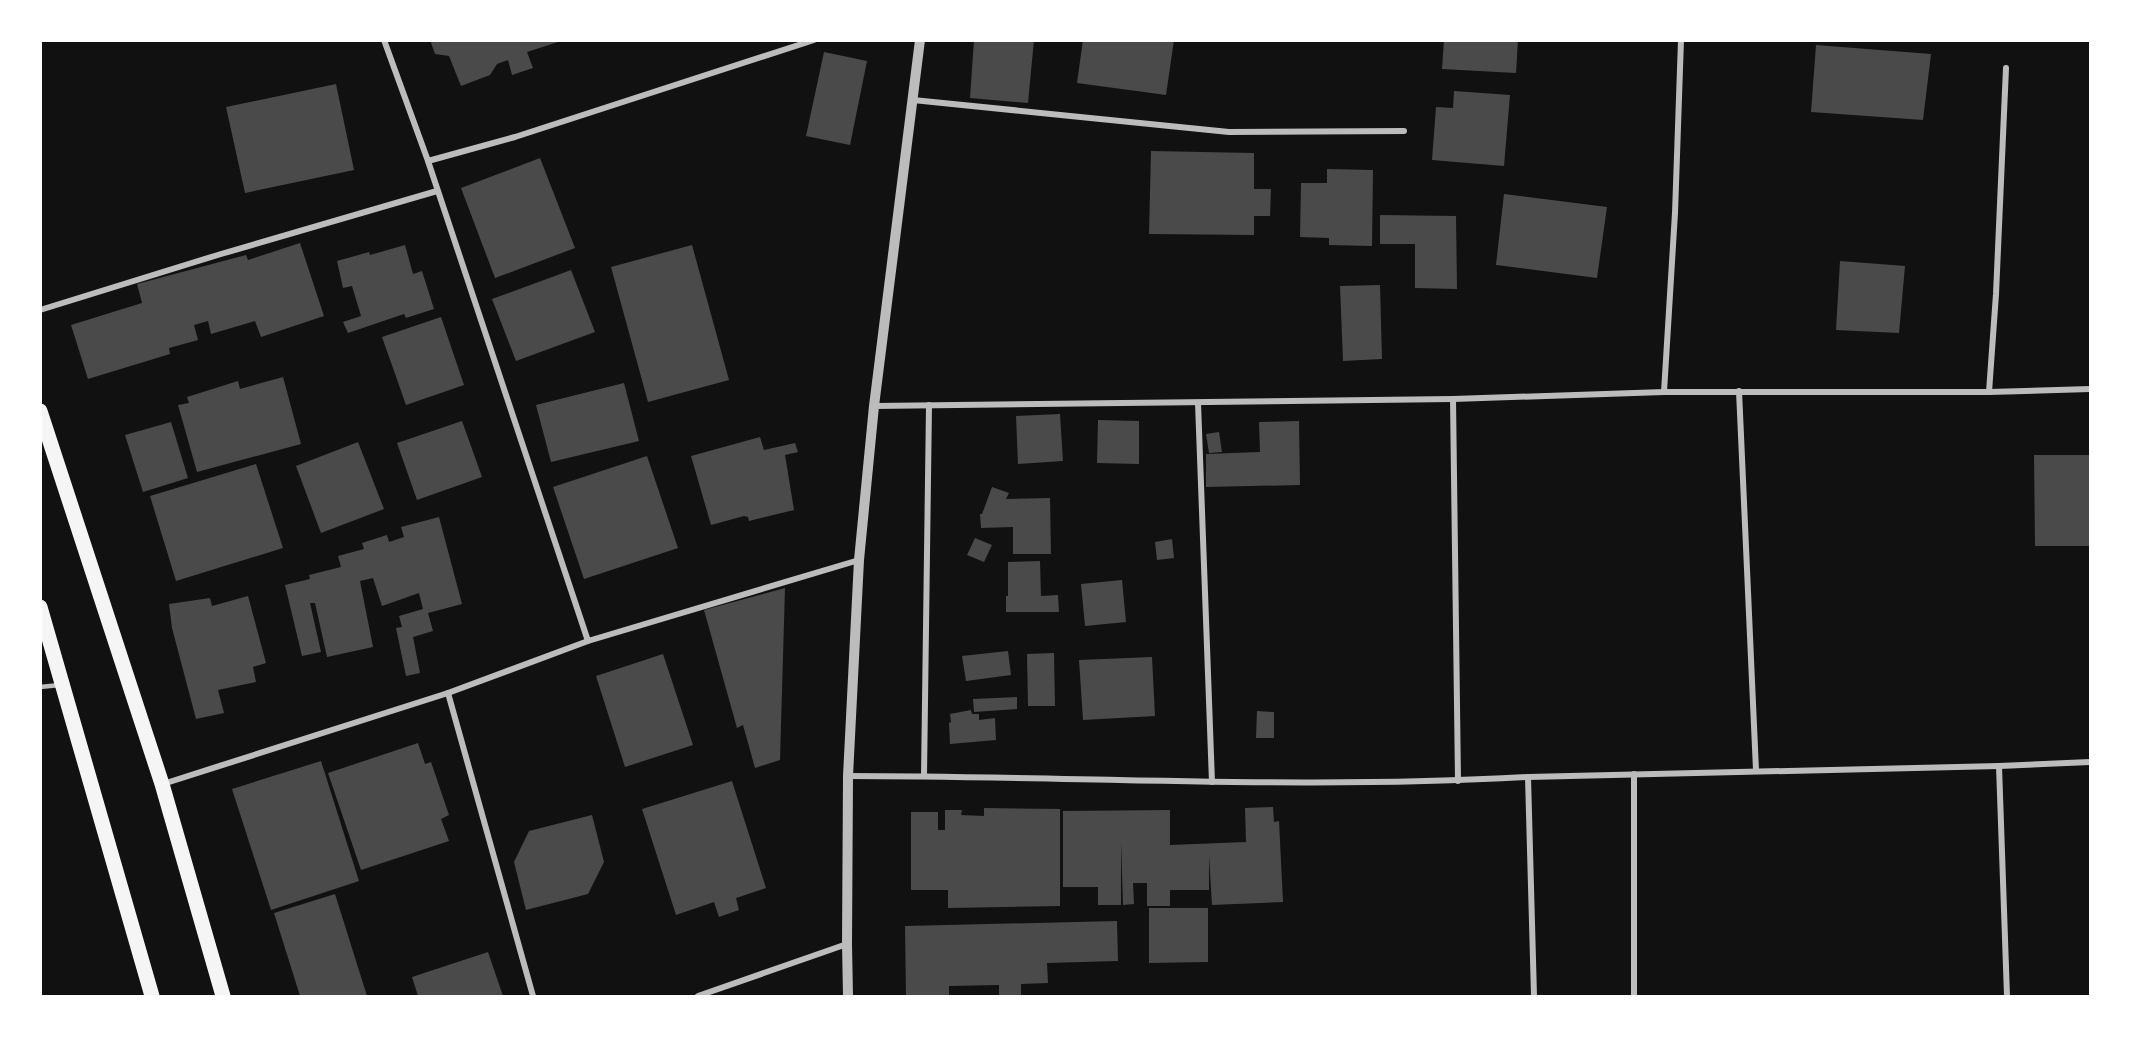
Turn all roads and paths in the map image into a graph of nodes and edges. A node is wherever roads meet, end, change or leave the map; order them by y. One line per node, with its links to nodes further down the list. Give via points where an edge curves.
1 (384, 40): 8 (street)
2 (814, 40): 8 (street)
3 (920, 40): 6 (street)
4 (1681, 40): 13 (street)
5 (2006, 68): 14 (street)
6 (913, 100): 7 (street, via 1229,132); 17 (street)
7 (1404, 131)
8 (428, 161): 9 (street)
9 (437, 191): 10 (street); 22 (street)
10 (40, 310)
11 (2091, 389): 14 (street)
12 (1739, 391): 13 (street); 14 (street); 28 (street)
13 (1664, 392): 15 (street)
14 (1989, 392)
15 (1453, 399): 16 (street); 33 (street)
16 (1198, 403): 18 (street); 34 (street)
17 (874, 405): 18 (street); 20 (street)
18 (929, 405): 31 (street)
19 (40, 411): 35 (main road)
20 (859, 560): 22 (street); 30 (street)
21 (40, 607): 23 (main road)
22 (588, 641): 25 (street)
23 (63, 685): 24 (lane); 37 (main road)
24 (40, 687)
25 (448, 693): 35 (street); 39 (street)
26 (2091, 762): 27 (street)
27 (1999, 766): 28 (street); 44 (street)
28 (1756, 770): 29 (street)
29 (1634, 774): 32 (street); 43 (street)
30 (848, 776): 31 (street); 36 (street)
31 (924, 776): 34 (street)
32 (1528, 777): 33 (street); 42 (street)
33 (1458, 781): 34 (street)
34 (1212, 782)
35 (162, 784): 38 (main road)
36 (847, 944): 40 (street); 41 (street)
37 (152, 996)
38 (223, 996)
39 (533, 996)
40 (698, 996)
41 (848, 996)
42 (1534, 996)
43 (1634, 996)
44 (2007, 996)

